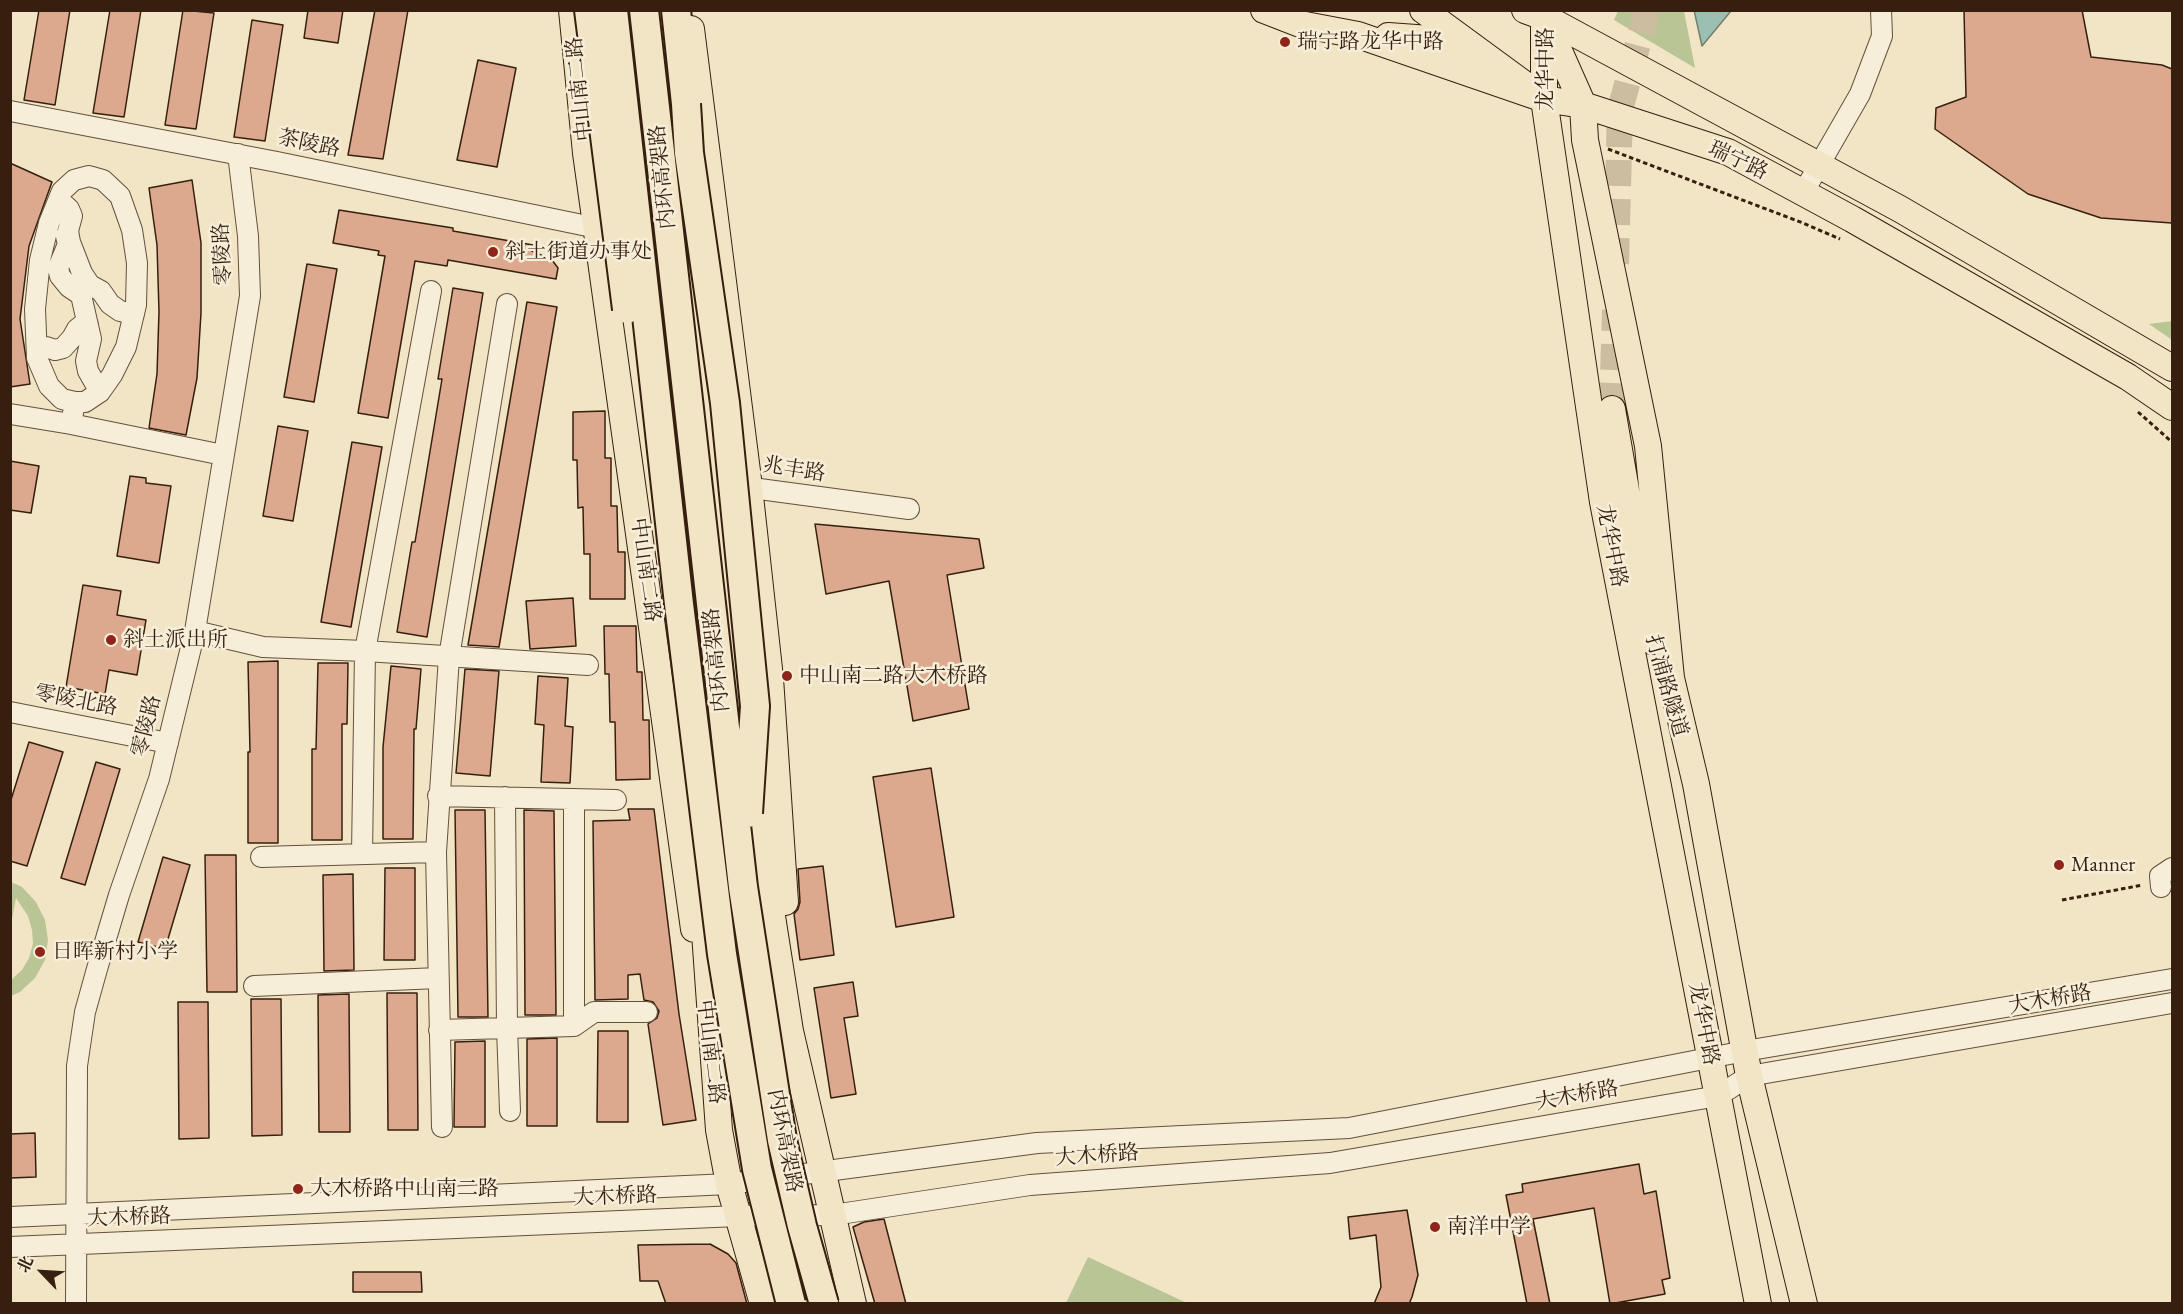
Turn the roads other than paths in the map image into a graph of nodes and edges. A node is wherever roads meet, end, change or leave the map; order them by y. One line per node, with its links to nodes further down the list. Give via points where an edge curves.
1 (572, 10): 21 (main road, 中山南二路)
2 (588, 10): 59 (highway, bridge, via 668,655)
3 (602, 10): 38 (main road, 中山南二路)
4 (613, 10): 59 (highway, 内环高架路, bridge)
5 (644, 10): 58 (highway, 内环高架路, bridge)
6 (674, 10): 39 (main road, via 697,335); 58 (highway, bridge, via 689,153 725,403 754,706)
7 (687, 10): 40 (main road)
8 (1264, 10): 12 (main road, 瑞宁路, via 1300,24)
9 (1423, 10): 13 (main road)
10 (1881, 10): 18 (street, via 1882,36 1860,94)
11 (1538, 13): 14 (main road, 龙华中路); 15 (main road, 龙华中路); 18 (main road, 瑞宁路)
12 (1358, 35): 13 (main road, via 1444,40); 14 (main road, 瑞宁路)
13 (1484, 55): 14 (main road)
14 (1544, 99): 15 (main road, 瑞宁路); 70 (main road, 龙华中路, via 1603,502)
15 (1583, 105): 19 (main road, 瑞宁路, via 1728,152); 48 (main road, 龙华中路, via 1585,140 1648,446 1671,678)
16 (10, 111): 17 (street, 茶陵路)
17 (238, 154): 21 (street, 茶陵路); 37 (street, 零陵路, via 248,236 250,296)
18 (1819, 165): 19 (street); 30 (main road, 瑞宁路)
19 (1803, 193): 33 (main road, 瑞宁路, via 2128,377)
20 (58, 200): 22 (street, via 72,216); 27 (street, via 75,180 89,176 104,180 120,196 132,230 137,263); 29 (street, via 40,260 35,309)
21 (597, 228): 75 (main road, 中山南二路)
22 (68, 231): 23 (street); 25 (street, via 68,244 58,268 69,287)
23 (82, 273): 25 (street); 27 (street, via 110,304)
24 (431, 291): 43 (street)
25 (81, 295): 28 (street)
26 (507, 304): 44 (street)
27 (134, 314): 31 (street, via 126,347)
28 (88, 325): 29 (street, via 77,329 63,348); 31 (street, via 91,339 86,361)
29 (37, 351): 32 (street, via 49,386 62,399)
30 (2172, 368)
31 (100, 392): 32 (street, via 86,402)
32 (75, 402): 36 (street)
33 (2172, 407)
34 (1612, 409): 48 (main road, 打浦路隧道, via 1655,662)
35 (10, 414): 36 (street)
36 (70, 424): 37 (street)
37 (223, 455): 42 (street, 零陵路)
38 (671, 483): 39 (street, 兆丰路); 75 (main road, 中山南二路, via 684,563)
39 (714, 486): 40 (street, 兆丰路); 68 (main road, via 737,688)
40 (749, 487): 41 (street, 兆丰路); 68 (main road, via 770,678 790,964)
41 (909, 509)
42 (195, 631): 43 (street, via 263,647); 47 (street, 零陵路)
43 (365, 651): 44 (street); 54 (street)
44 (449, 657): 45 (street); 49 (street)
45 (588, 665)
46 (10, 712): 47 (street, 零陵北路)
47 (168, 743): 78 (street, 零陵路, via 85,1012 77,1066)
48 (1696, 784): 69 (main road, 龙华中路)
49 (438, 795): 50 (street); 53 (street)
50 (505, 797): 51 (street); 66 (street)
51 (574, 799): 52 (street); 65 (street)
52 (616, 800)
53 (436, 852): 54 (street); 60 (street)
54 (362, 854): 55 (street)
55 (261, 857)
56 (2172, 868): 57 (street, via 2160,876)
57 (2156, 885)
58 (743, 887): 87 (highway, 内环高架路, bridge, via 782,1140)
59 (716, 900): 86 (highway, 内环高架路, bridge, via 757,1169)
60 (438, 978): 62 (street); 67 (street)
61 (2172, 979): 69 (street, 大木桥路)
62 (254, 986)
63 (2172, 1003): 71 (street, 大木桥路)
64 (647, 1012): 65 (street, via 594,1012)
65 (574, 1026): 66 (street)
66 (507, 1028): 67 (street); 73 (street)
67 (439, 1030): 74 (street)
68 (790, 1031): 76 (main road)
69 (1745, 1051): 70 (street, 大木桥路); 71 (main road, 龙华中路)
70 (1710, 1058): 72 (main road, 龙华中路); 76 (street, 大木桥路, via 1349,1128 1037,1143)
71 (1749, 1076): 72 (street, 大木桥路); 90 (main road, 龙华中路)
72 (1718, 1096): 79 (street, 大木桥路, via 1330,1163 1030,1185); 89 (main road, 龙华中路)
73 (510, 1111)
74 (442, 1127)
75 (720, 1130): 77 (main road, 中山南二路)
76 (823, 1171): 77 (street, 大木桥路); 79 (main road)
77 (729, 1184): 78 (street, 大木桥路); 80 (main road, 中山南二路)
78 (76, 1212): 81 (street, 大木桥路); 82 (street, 零陵路)
79 (833, 1215): 80 (street, 大木桥路); 88 (main road)
80 (738, 1216): 82 (street, 大木桥路); 85 (main road, 中山南二路)
81 (10, 1217)
82 (76, 1245): 83 (street, 大木桥路); 84 (street, 零陵路)
83 (10, 1247)
84 (76, 1304)
85 (763, 1304)
86 (791, 1304)
87 (824, 1304)
88 (853, 1304)
89 (1758, 1304)
90 (1804, 1304)

